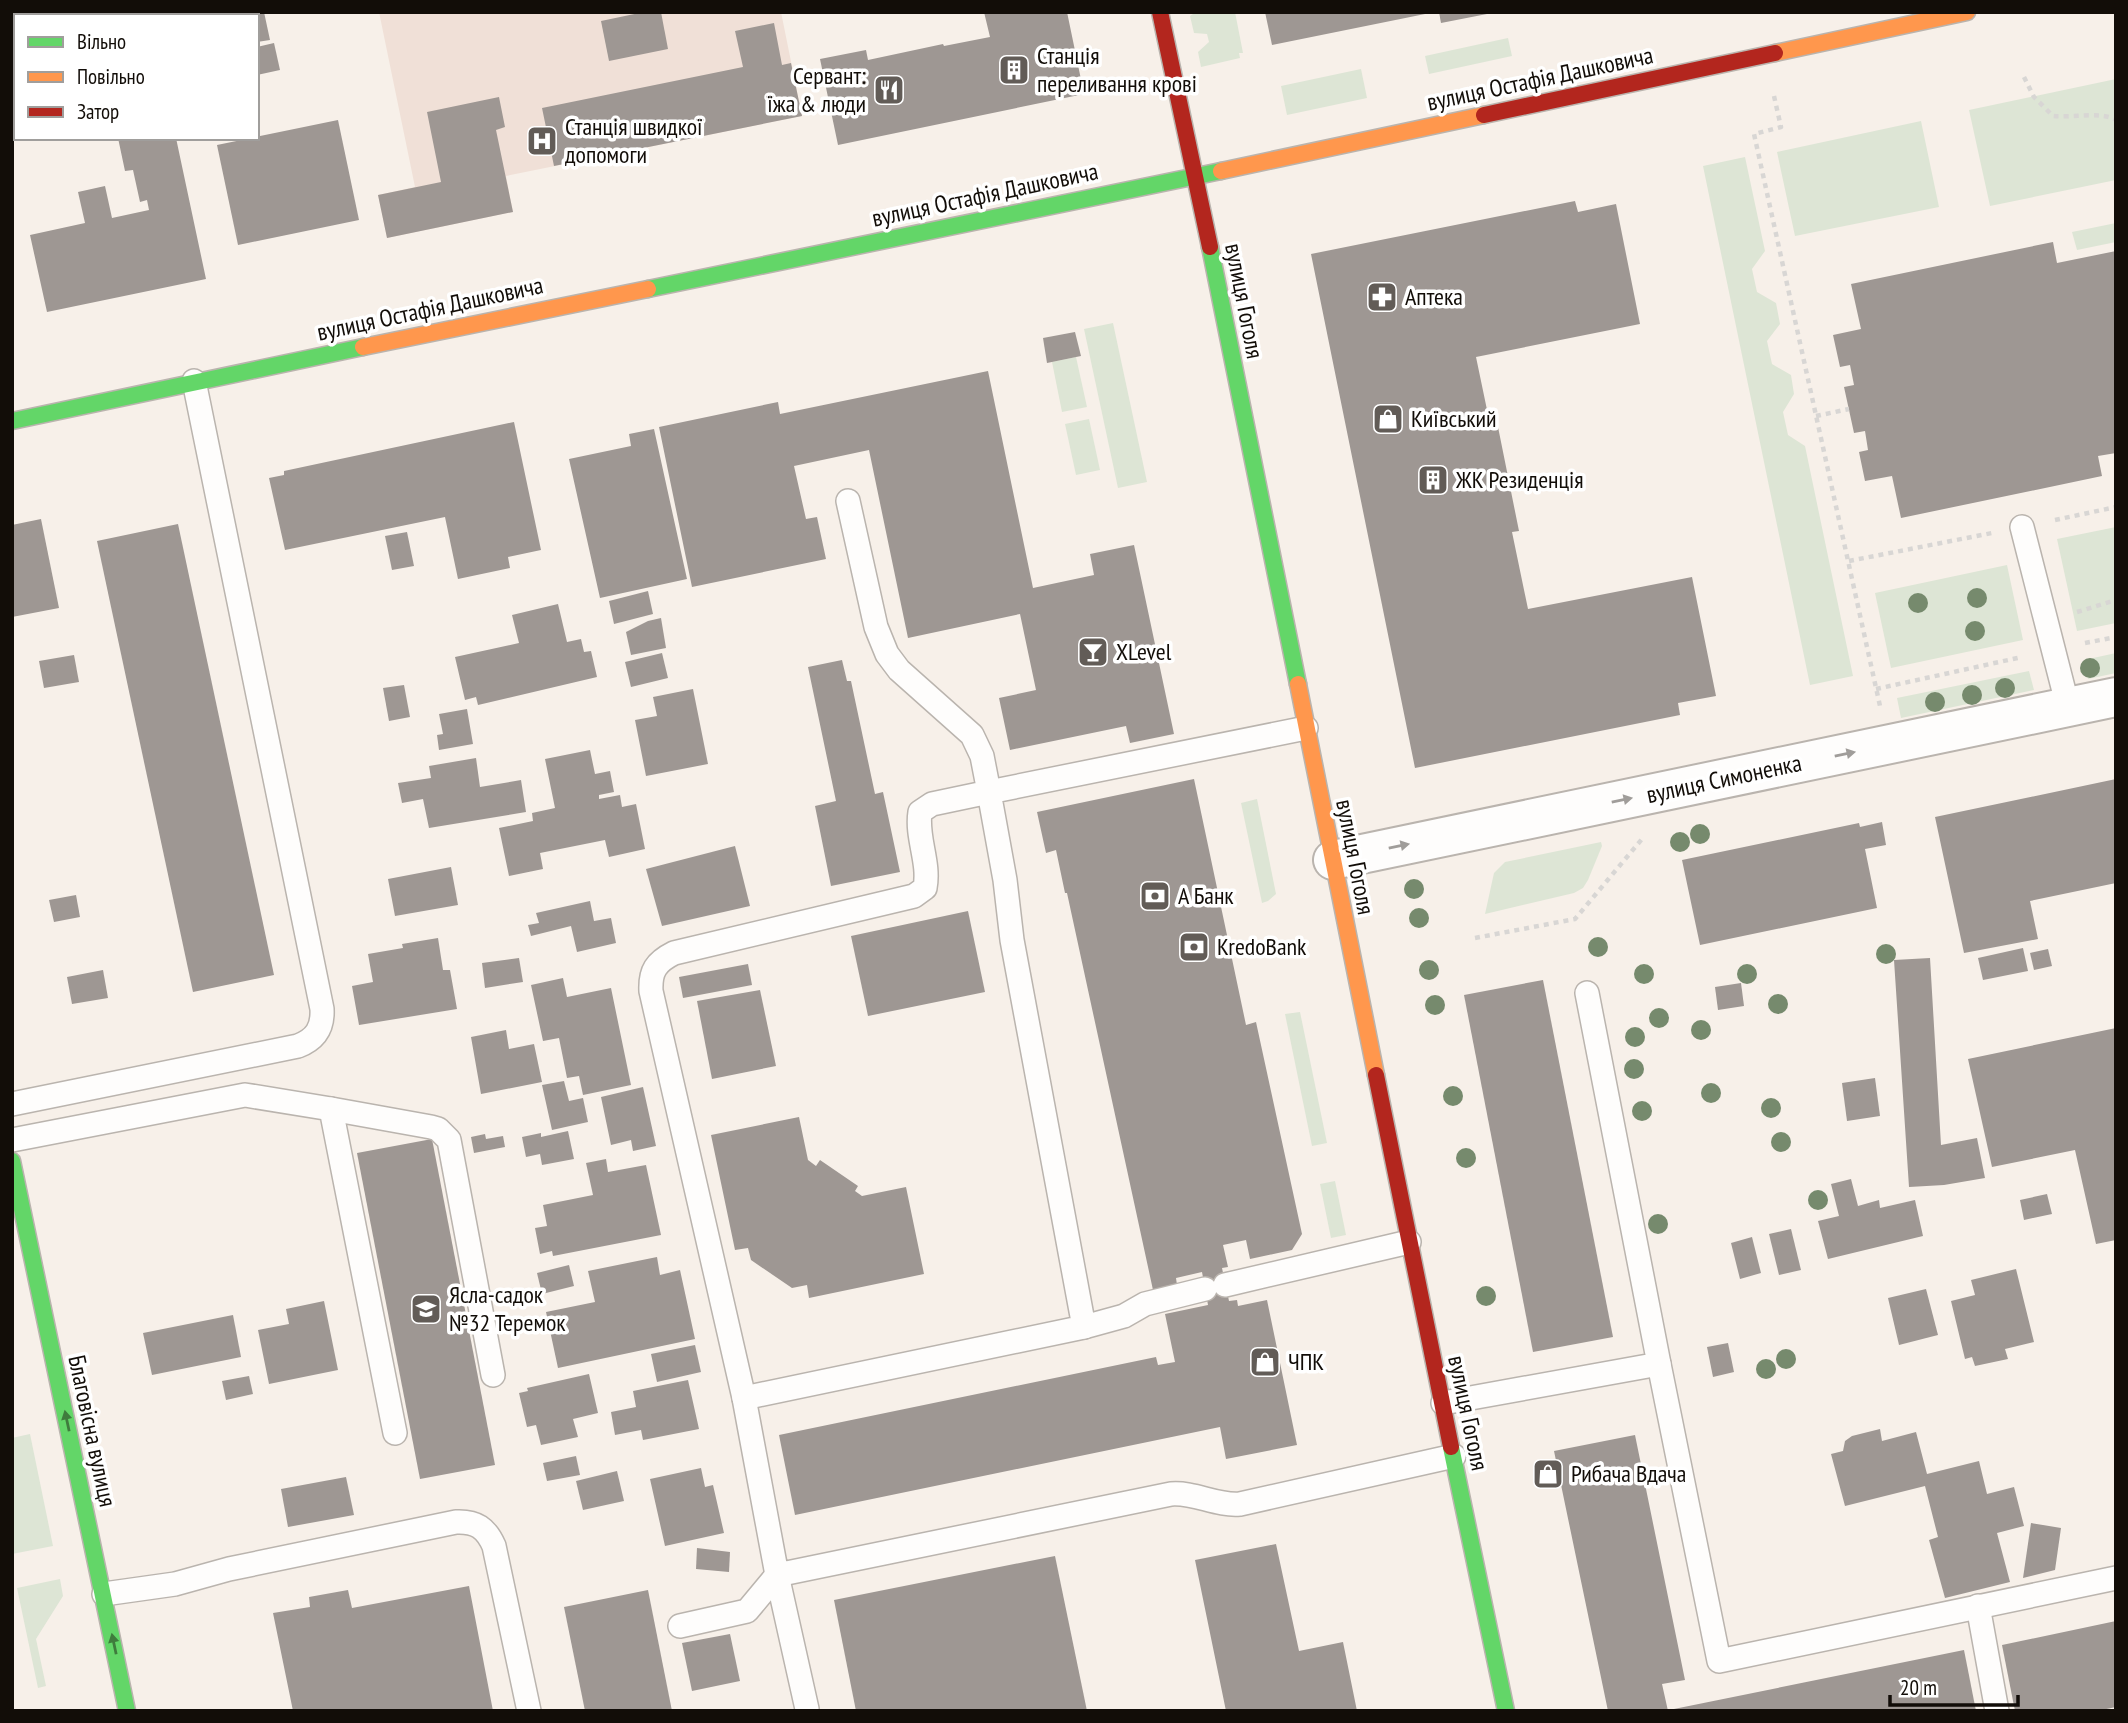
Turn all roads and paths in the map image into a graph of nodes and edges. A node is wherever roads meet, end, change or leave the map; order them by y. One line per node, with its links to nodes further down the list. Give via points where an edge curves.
1 (1160, 12): 7 (street, вулиця Гоголя)
2 (1968, 12): 3 (street, вулиця Остафія Дашковича)
3 (1905, 19): 4 (street, вулиця Остафія Дашковича)
4 (1765, 55): 7 (street, вулиця Остафія Дашковича); 10 (path, via 1781,128 1754,134)
5 (2024, 77): 6 (path, via 2034,97 2053,116 2100,114)
6 (2116, 120)
7 (1195, 177): 8 (street, вулиця Остафія Дашковича); 21 (street, вулиця Гоголя)
8 (194, 381): 11 (street, вулиця Остафія Дашковича); 28 (lane, via 323,1021 309,1042 298,1046)
9 (1849, 409): 10 (path)
10 (1816, 416): 15 (path)
11 (12, 421)
12 (848, 501): 23 (lane, via 883,645 899,670 972,735 982,756)
13 (2116, 508): 14 (path)
14 (2022, 527): 15 (path); 17 (lane)
15 (1849, 561): 18 (path)
16 (2116, 637): 17 (path)
17 (2054, 650): 18 (path); 20 (lane)
18 (1876, 689): 22 (path)
19 (2116, 697): 20 (street, вулиця Симоненка)
20 (2068, 707): 22 (street, вулиця Симоненка)
21 (1306, 728): 23 (lane); 25 (street, вулиця Гоголя)
22 (1888, 744): 25 (street, вулиця Симоненка, one-way to 22)
23 (989, 792): 33 (lane); 36 (lane, via 932,804 920,812 918,826 928,874 925,888 914,896 674,953 663,958 650,978)
24 (1646, 835): 26 (path, via 1575,919)
25 (1332, 860): 32 (street, вулиця Гоголя)
26 (1475, 938)
27 (1587, 993): 34 (lane)
28 (12, 1104)
29 (331, 1108): 30 (lane, via 245,1095); 35 (lane, via 431,1127 449,1140); 38 (lane)
30 (12, 1140)
31 (12, 1161): 42 (street, Благовісна вулиця, one-way to 31)
32 (1409, 1242): 33 (lane, via 1144,1304 1124,1316); 37 (street, вулиця Гоголя)
33 (1084, 1326): 36 (lane)
34 (1659, 1364): 37 (lane); 43 (lane, via 1718,1661)
35 (494, 1375)
36 (744, 1398): 40 (lane)
37 (1443, 1403): 39 (street, вулиця Гоголя)
38 (395, 1433)
39 (1454, 1456): 40 (lane, via 1240,1504 1171,1494); 48 (street, вулиця Гоголя)
40 (778, 1575): 44 (lane, via 747,1611); 45 (lane)
41 (2116, 1578): 43 (lane)
42 (104, 1594): 46 (street, Благовісна вулиця, one-way to 42); 47 (lane, via 175,1584 468,1521 480,1526 494,1546)
43 (1978, 1606): 49 (lane)
44 (680, 1626)
45 (807, 1709)
46 (127, 1711)
47 (529, 1711)
48 (1506, 1711)
49 (1997, 1711)

